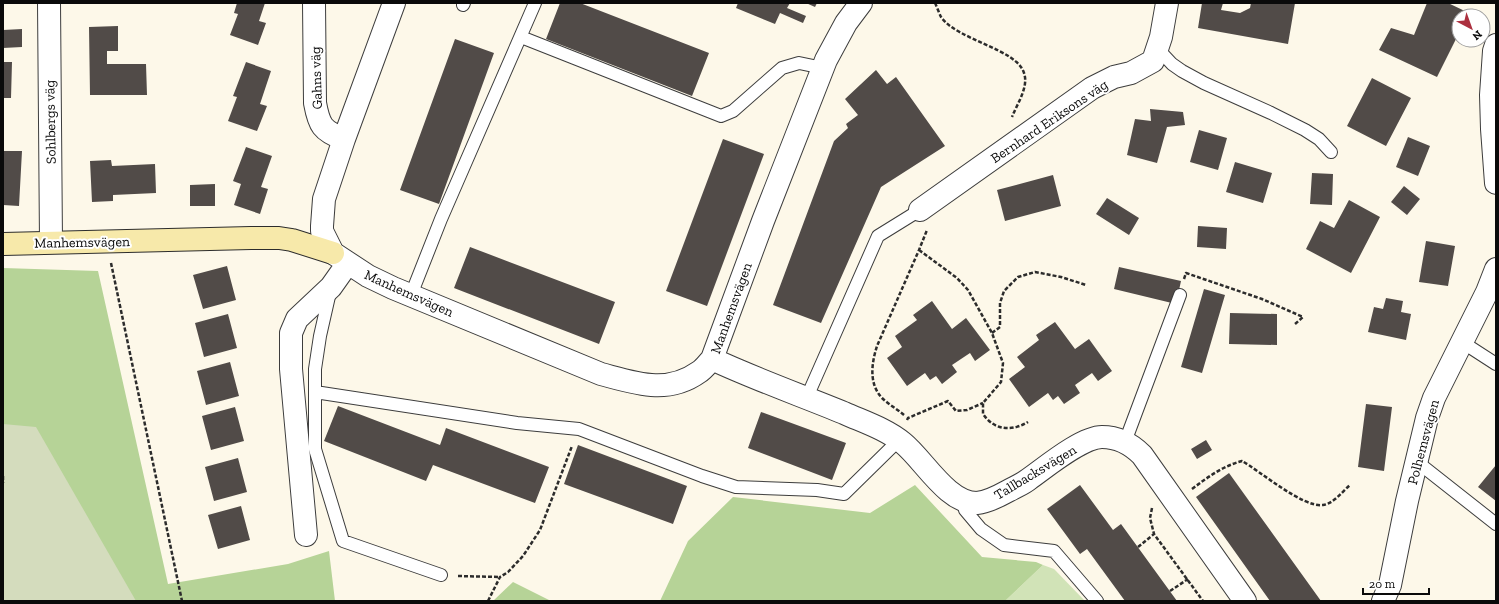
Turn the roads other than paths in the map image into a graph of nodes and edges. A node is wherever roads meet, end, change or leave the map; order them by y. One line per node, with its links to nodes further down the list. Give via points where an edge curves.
1 (49, 3): 15 (street, Sohlbergs väg)
2 (314, 3): 11 (street, Gahns väg, via 316,110 324,130)
3 (394, 3): 11 (street)
4 (535, 3): 7 (lane)
5 (860, 3): 10 (street, Manhemsvägen, via 846,23)
6 (1168, 3): 9 (street, Bernhard Eriksons väg)
7 (520, 37): 10 (lane, via 721,116 733,112 782,68 799,64); 20 (lane)
8 (1496, 45): 13 (street, via 1491,95)
9 (1158, 48): 12 (lane, via 1182,71 1305,130); 14 (street, Bernhard Eriksons väg, via 1153,61 1131,73 1114,77 1092,88)
10 (823, 68): 23 (street, Manhemsvägen)
11 (344, 139): 17 (street, via 324,198 322,226 322,231)
12 (1331, 152)
13 (1496, 183)
14 (923, 220): 26 (lane, via 878,236)
15 (51, 242): 16 (street, Manhemsvägen); 17 (street, Manhemsvägen, via 279,238 310,245)
16 (3, 244)
17 (340, 258): 19 (street, Manhemsvägen); 20 (street, Manhemsvägen, via 368,276)
18 (1496, 269): 22 (street, Polhemsvägen)
19 (331, 287): 25 (lane, via 320,336 315,369); 32 (street, Manhemsvägen, via 297,319 291,333 290,369)
20 (411, 295): 23 (street, Manhemsvägen, via 602,374 637,384 665,385 681,382 699,372)
21 (1180, 295): 28 (lane)
22 (1462, 342): 24 (lane); 29 (street, Polhemsvägen, via 1434,398)
23 (712, 359): 26 (street, Tallbacksvägen, via 739,372)
24 (1496, 364)
25 (315, 392): 27 (lane, via 517,424 579,429 736,487 817,490 844,494); 33 (lane, via 315,449 343,541)
26 (807, 397): 27 (street, Tallbacksvägen, via 884,430)
27 (899, 440): 30 (street, Tallbacksvägen, via 938,481)
28 (1125, 442): 30 (street, Tallbacksvägen, via 1112,438 1094,438 995,499 977,503); 35 (street, Tallbacksvägen, via 1142,455)
29 (1416, 461): 31 (lane); 36 (street, Polhemsvägen, via 1390,585)
30 (962, 499): 34 (lane, via 965,510 981,529 1004,545 1054,551)
31 (1496, 524)
32 (306, 535)
33 (441, 575)
34 (1097, 601)
35 (1245, 601)
36 (1384, 601)

